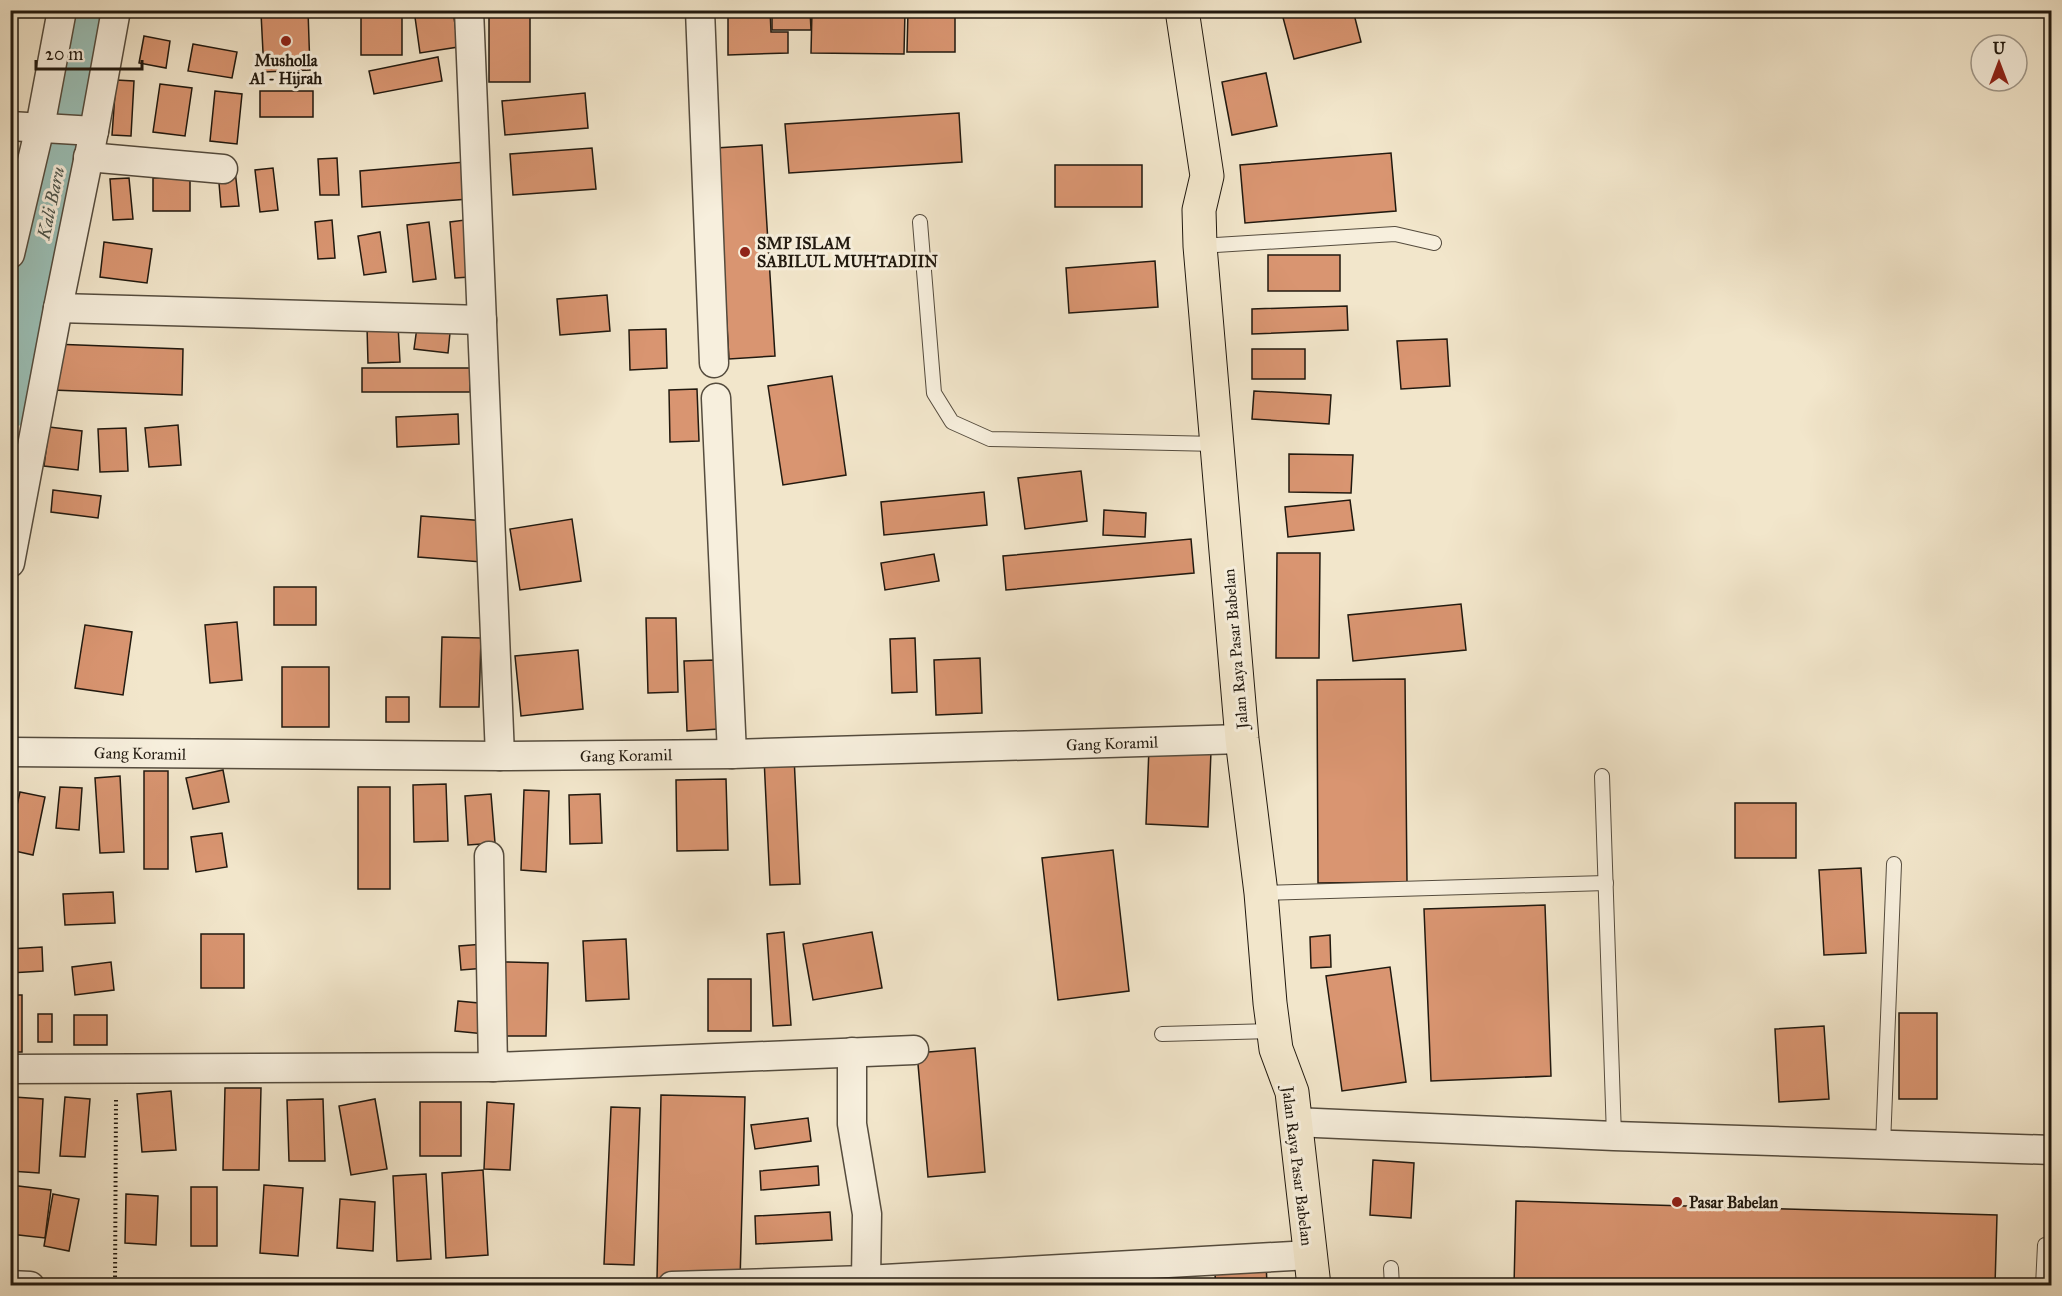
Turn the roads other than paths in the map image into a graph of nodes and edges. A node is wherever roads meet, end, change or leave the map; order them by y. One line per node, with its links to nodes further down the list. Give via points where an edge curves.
1 (62, 10): 7 (street)
2 (116, 10): 8 (street)
3 (469, 10): 15 (street)
4 (700, 10): 16 (street)
5 (1182, 10): 12 (main road, Jalan Raya Pasar Babelan, via 1207,176 1199,210)
6 (10, 126): 7 (street)
7 (44, 128): 8 (street); 13 (street)
8 (88, 140): 9 (street); 14 (street)
9 (223, 169)
10 (920, 222): 18 (lane, via 934,393 952,422 990,439)
11 (1434, 243): 12 (lane, via 1395,234)
12 (1200, 246): 18 (main road, Jalan Raya Pasar Babelan)
13 (10, 254)
14 (58, 308): 15 (street); 19 (street)
15 (482, 320): 24 (street)
16 (714, 363)
17 (716, 398): 23 (street)
18 (1218, 444): 21 (main road, Jalan Raya Pasar Babelan)
19 (21, 452): 20 (street)
20 (10, 563)
21 (1242, 739): 23 (street, Gang Koramil); 29 (main road, Jalan Raya Pasar Babelan)
22 (10, 752): 24 (street, Gang Koramil)
23 (732, 754): 24 (street, Gang Koramil)
24 (500, 756)
25 (1602, 776): 28 (lane)
26 (489, 856): 34 (street)
27 (1894, 864): 38 (lane)
28 (1606, 883): 29 (lane); 37 (lane)
29 (1260, 893): 30 (main road, Jalan Raya Pasar Babelan)
30 (1275, 1031): 31 (lane); 36 (main road, Jalan Raya Pasar Babelan, via 1276,1049 1292,1092)
31 (1162, 1034)
32 (914, 1050): 33 (street)
33 (852, 1052): 34 (street); 43 (street, via 852,1124 867,1214)
34 (493, 1067): 35 (street)
35 (10, 1069)
36 (1294, 1122): 37 (street); 42 (main road, Jalan Raya Pasar Babelan)
37 (1614, 1136): 38 (street)
38 (1883, 1145): 39 (street)
39 (2052, 1150)
40 (2045, 1245): 49 (lane)
41 (1391, 1268): 48 (lane)
42 (1312, 1270): 43 (street)
43 (866, 1280): 44 (street)
44 (793, 1283): 47 (street)
45 (10, 1285): 46 (street)
46 (30, 1286)
47 (672, 1286)
48 (1392, 1286)
49 (2043, 1286)

